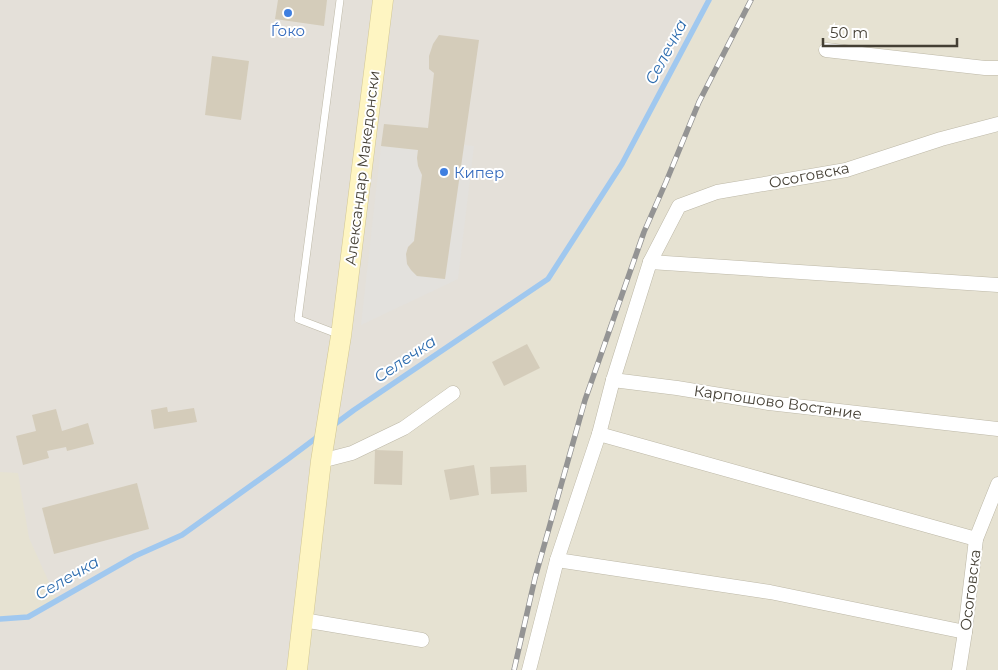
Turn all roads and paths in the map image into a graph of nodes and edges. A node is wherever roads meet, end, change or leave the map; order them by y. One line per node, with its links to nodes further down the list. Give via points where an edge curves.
1 (340, 0): 8 (lane, via 298,319)
2 (383, 0): 8 (main road, Александар Македонски)
3 (826, 50): 4 (street)
4 (998, 68)
5 (998, 124): 6 (street, Осоговска, via 846,170 717,192 678,206)
6 (650, 262): 7 (street); 9 (street, Осоговска)
7 (998, 284)
8 (341, 336): 13 (main road, Александар Македонски)
9 (613, 380): 11 (street, Карпошово Востание, via 769,403); 12 (street)
10 (453, 392): 13 (street, via 404,428 352,453)
11 (998, 429)
12 (599, 434): 16 (street); 17 (street)
13 (321, 461): 18 (main road)
14 (998, 484): 15 (street, Осоговска)
15 (993, 514): 16 (street, Осоговска)
16 (976, 540): 19 (street, Осоговска)
17 (557, 560): 19 (street, via 770,592); 22 (street)
18 (303, 620): 20 (street); 21 (main road)
19 (966, 632): 23 (street, Осоговска)
20 (422, 640)
21 (298, 670)
22 (529, 670)
23 (959, 670)

